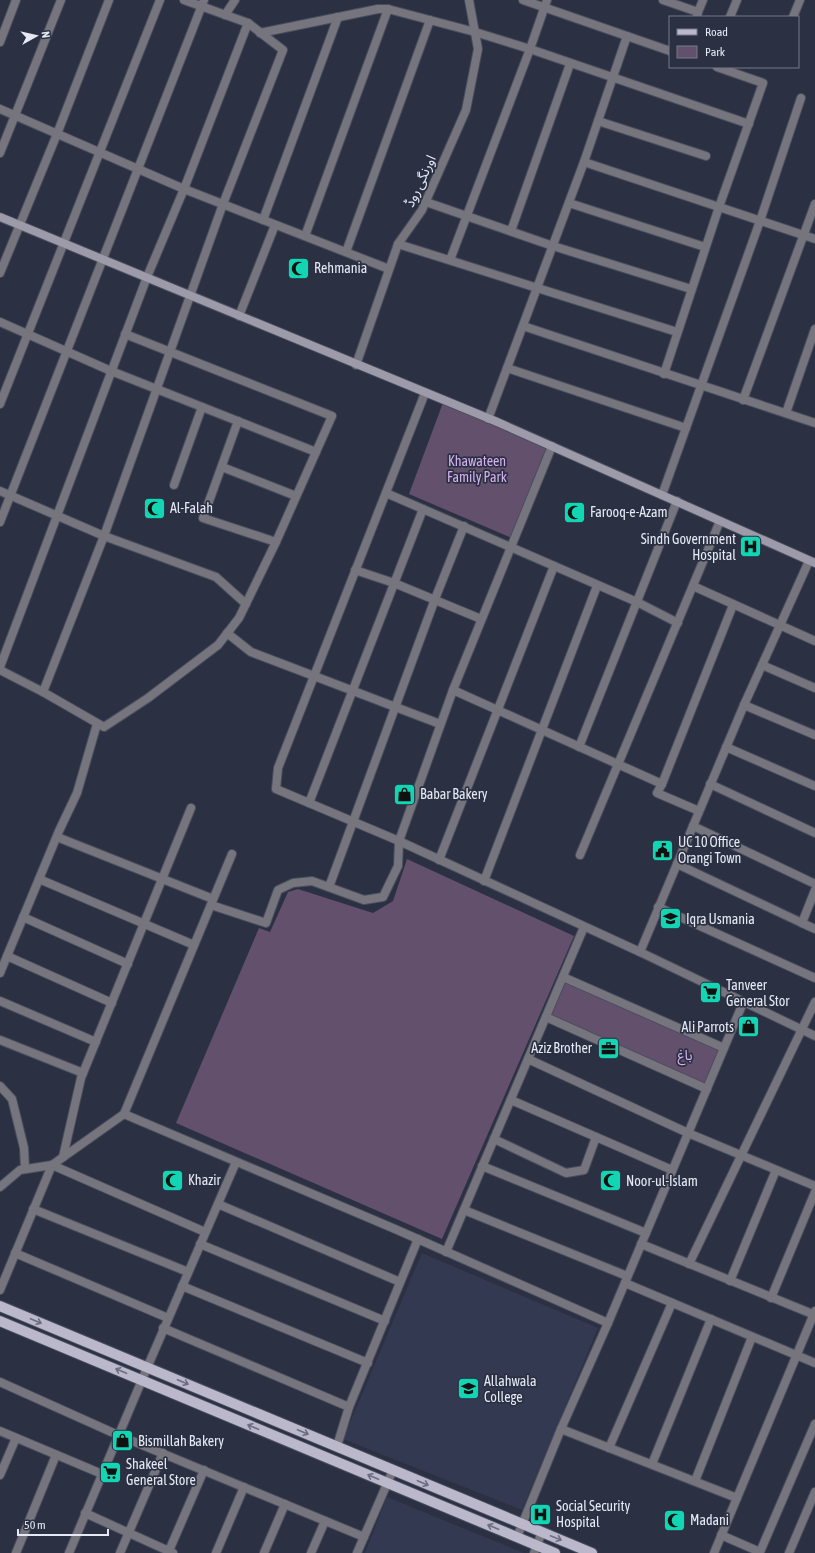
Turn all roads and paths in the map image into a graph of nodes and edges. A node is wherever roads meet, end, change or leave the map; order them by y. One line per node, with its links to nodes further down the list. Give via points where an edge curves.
1 (16, 0): 26 (street)
2 (61, 0): 34 (street)
3 (109, 0): 37 (street)
4 (160, 0): 38 (street)
5 (184, 0): 13 (street)
6 (235, 0): 17 (street)
7 (469, 0): 23 (street, اورنگی روڈ)
8 (523, 0): 14 (street)
9 (663, 0): 16 (street)
10 (703, 0): 16 (street)
11 (737, 0): 18 (street)
12 (800, 0): 19 (street)
13 (203, 4): 17 (street); 42 (street)
14 (546, 4): 25 (street); 27 (street)
15 (388, 9): 20 (street); 21 (street); 57 (street)
16 (697, 14)
17 (226, 15): 22 (street)
18 (730, 16)
19 (794, 16)
20 (338, 17): 24 (street); 51 (street)
21 (430, 20): 23 (street); 63 (street)
22 (248, 23): 24 (street); 43 (street)
23 (475, 32): 27 (street); 44 (street, اورنگی روڈ, via 478,49 466,110)
24 (260, 33): 46 (street, via 283,50)
25 (627, 36): 28 (street); 31 (street)
26 (0, 42)
27 (530, 49): 29 (street); 49 (street)
28 (669, 51)
29 (570, 64): 31 (street); 55 (street)
30 (720, 68): 36 (street, via 764,83)
31 (613, 78): 35 (street); 36 (street)
32 (801, 98): 52 (street)
33 (0, 110): 34 (street)
34 (15, 116): 37 (street); 39 (street)
35 (598, 121): 40 (street); 41 (street)
36 (749, 124): 48 (street)
37 (57, 134): 38 (street); 53 (street)
38 (99, 152): 42 (street); 59 (street)
39 (0, 154)
40 (706, 156)
41 (584, 162): 45 (street); 48 (street)
42 (139, 169): 43 (street); 64 (street)
43 (184, 189): 46 (street); 68 (street)
44 (426, 202): 49 (street); 60 (street, اورنگی روڈ)
45 (569, 203): 61 (street); 62 (street)
46 (223, 204): 51 (street); 71 (street)
47 (815, 204): 56 (street)
48 (718, 207): 52 (street); 62 (street)
49 (466, 216): 55 (street); 65 (street)
50 (0, 217): 53 (main road)
51 (263, 220): 54 (street)
52 (760, 221): 56 (street); 85 (street)
53 (20, 225): 59 (main road); 67 (street)
54 (275, 225): 57 (street); 72 (street)
55 (511, 231): 61 (street)
56 (804, 235): 58 (street); 88 (street)
57 (305, 236): 63 (street)
58 (815, 239)
59 (63, 243): 64 (main road); 77 (street)
60 (398, 244): 65 (street); 66 (street, اورنگی روڈ)
61 (553, 246): 69 (street); 70 (street)
62 (706, 247): 70 (street)
63 (346, 252): 66 (street)
64 (103, 259): 68 (main road); 80 (street)
65 (450, 260): 69 (street)
66 (390, 269): 81 (street, اورنگی روڈ)
67 (0, 273)
68 (146, 277): 71 (main road); 78 (street)
69 (538, 288): 74 (street); 76 (street)
70 (692, 289): 76 (street)
71 (190, 296): 72 (main road); 79 (street)
72 (239, 316): 81 (main road)
73 (0, 322): 77 (street)
74 (523, 326): 82 (street); 84 (street)
75 (815, 329): 91 (street)
76 (677, 332): 84 (street)
77 (27, 334): 80 (street); 89 (street)
78 (125, 334): 79 (street); 83 (street)
79 (171, 351): 86 (street); 97 (street, via 332,416)
80 (67, 352): 83 (street); 102 (street)
81 (356, 365): 87 (main road)
82 (507, 368): 92 (street); 95 (street)
83 (111, 371): 86 (street); 107 (street)
84 (664, 374): 85 (street)
85 (701, 386): 88 (street); 95 (street)
86 (157, 389): 90 (street); 111 (street)
87 (425, 393): 92 (main road); 101 (street)
88 (743, 400): 91 (street)
89 (0, 404)
90 (202, 407): 93 (street); 99 (street)
91 (786, 413): 94 (street)
92 (488, 418): 96 (main road)
93 (238, 421): 97 (street); 98 (street)
94 (815, 423)
95 (686, 428): 103 (street)
96 (552, 446): 103 (main road); 113 (street)
97 (316, 452): 104 (street)
98 (222, 467): 104 (street); 112 (street, via 203,518)
99 (174, 485)
100 (0, 490): 102 (street)
101 (386, 492): 106 (street); 116 (street)
102 (10, 495): 107 (street); 109 (street)
103 (662, 495): 105 (main road)
104 (296, 496): 112 (street)
105 (677, 501): 108 (main road); 121 (street)
106 (423, 508): 110 (street); 117 (street)
107 (58, 516): 111 (street); 130 (street)
108 (720, 521): 114 (main road); 119 (street)
109 (0, 522)
110 (464, 526): 113 (street); 120 (street)
111 (104, 536): 122 (street, via 216,577); 136 (street)
112 (276, 542): 122 (street)
113 (511, 546): 115 (street); 124 (street)
114 (812, 562): 126 (street)
115 (554, 566): 118 (street); 139 (street)
116 (356, 570): 117 (street); 132 (street)
117 (394, 583): 120 (street); 135 (street)
118 (597, 586): 121 (street); 142 (street)
119 (693, 586): 123 (street); 125 (street)
120 (435, 599): 124 (street); 138 (street)
121 (637, 602): 125 (street); 144 (street)
122 (246, 604): 127 (street)
123 (733, 605): 126 (street); 147 (street)
124 (481, 619): 134 (street)
125 (678, 623): 146 (street)
126 (779, 626): 128 (street); 129 (street)
127 (227, 633): 132 (street, via 251,652); 140 (street, via 218,645 148,698 104,727)
128 (815, 642)
129 (762, 665): 133 (street); 137 (street)
130 (0, 667)
131 (0, 670): 136 (street)
132 (314, 676): 135 (street); 150 (street, via 278,768 276,789)
133 (815, 688)
134 (453, 690): 139 (street); 141 (street)
135 (353, 691): 138 (street); 150 (street)
136 (43, 692): 140 (street)
137 (744, 705): 143 (street); 145 (street)
138 (395, 707): 141 (street); 153 (street)
139 (498, 710): 142 (street); 160 (street)
140 (97, 724): 156 (street, via 77,793)
141 (440, 724): 157 (street)
142 (542, 730): 144 (street); 164 (street)
143 (815, 735)
144 (579, 746): 146 (street)
145 (726, 747): 148 (street); 149 (street)
146 (619, 765): 147 (street); 159 (street)
147 (662, 784): 152 (street, via 657,793)
148 (710, 784): 152 (street); 155 (street)
149 (815, 786)
150 (309, 803): 153 (street)
151 (191, 808): 163 (street)
152 (699, 811): 154 (street)
153 (353, 821): 157 (street); 166 (street)
154 (693, 826): 161 (street); 165 (street)
155 (815, 833)
156 (57, 837): 162 (street); 163 (street)
157 (399, 841): 160 (street); 166 (street, via 398,866 383,897 364,900)
158 (232, 854): 168 (street)
159 (580, 855)
160 (439, 860): 164 (street)
161 (677, 864): 169 (street); 171 (street)
162 (39, 879): 170 (street); 172 (street)
163 (164, 879): 168 (street); 172 (street)
164 (484, 881): 173 (street)
165 (815, 884)
166 (328, 887): 168 (street, via 312,881 293,883 278,890 266,923)
167 (815, 890): 171 (street)
168 (212, 902): 175 (street)
169 (658, 907): 176 (street); 181 (street)
170 (23, 917): 177 (street); 178 (street)
171 (802, 923): 174 (street)
172 (145, 924): 175 (street); 178 (street)
173 (584, 927): 176 (street); 180 (street)
174 (815, 929)
175 (194, 945): 197 (street)
176 (640, 952): 185 (street)
177 (7, 956): 179 (street); 184 (street)
178 (128, 964): 184 (street)
179 (0, 973)
180 (563, 977): 186 (street); 191 (street)
181 (815, 978)
182 (0, 1001): 190 (street)
183 (815, 1002): 187 (street)
184 (112, 1003): 190 (street)
185 (743, 1003): 187 (street); 191 (street)
186 (546, 1017): 192 (street); 195 (street)
187 (802, 1030): 188 (street); 201 (street)
188 (815, 1036)
189 (0, 1040): 193 (street)
190 (96, 1042): 193 (street)
191 (724, 1048): 195 (street)
192 (528, 1059): 196 (street); 198 (street)
193 (83, 1073): 202 (street)
194 (0, 1086): 206 (street, via 12,1099 24,1148)
195 (707, 1089): 198 (street)
196 (511, 1100): 199 (street); 200 (street)
197 (124, 1114): 202 (street); 203 (street)
198 (688, 1133): 201 (street); 207 (street)
199 (596, 1137): 200 (street, via 584,1170 566,1173); 207 (street)
200 (494, 1139): 205 (street)
201 (741, 1156): 208 (street); 222 (street)
202 (63, 1157): 204 (street)
203 (236, 1162): 212 (street); 217 (street)
204 (52, 1165): 206 (street); 213 (street); 215 (street)
205 (482, 1166): 214 (street); 216 (street)
206 (25, 1169): 210 (street, via 20,1170)
207 (672, 1170): 216 (street)
208 (776, 1170): 209 (street); 225 (street)
209 (815, 1186)
210 (0, 1187)
211 (815, 1192): 229 (street)
212 (218, 1204): 215 (street); 226 (street)
213 (33, 1209): 221 (street); 223 (street)
214 (464, 1210): 220 (street); 224 (street)
215 (205, 1232): 218 (street)
216 (646, 1233): 219 (street)
217 (418, 1239): 220 (street); 226 (street)
218 (200, 1244): 223 (street); 236 (street)
219 (641, 1244): 222 (street); 224 (street)
220 (446, 1252): 237 (street)
221 (15, 1254): 228 (street); 233 (street)
222 (688, 1264): 225 (street)
223 (188, 1272): 227 (street)
224 (626, 1280): 230 (street); 237 (street)
225 (730, 1281): 229 (street)
226 (400, 1282): 236 (street)
227 (182, 1286): 233 (street); 241 (street)
228 (0, 1290)
229 (771, 1298): 232 (street)
230 (672, 1303): 234 (street); 253 (street)
231 (0, 1306): 243 (main road, one-way to 243)
232 (814, 1314): 240 (street)
233 (168, 1318): 238 (street)
234 (711, 1319): 239 (street); 256 (street)
235 (0, 1321): 244 (main road, one-way to 235)
236 (385, 1321): 241 (street)
237 (608, 1323): 248 (street)
238 (163, 1328): 243 (street); 246 (street)
239 (752, 1336): 240 (street); 261 (street)
240 (797, 1355): 242 (street); 265 (street)
241 (368, 1363): 246 (street)
242 (815, 1363)
243 (147, 1368): 244 (street); 252 (main road, one-way to 252)
244 (142, 1380): 250 (street); 262 (main road, one-way to 244)
245 (0, 1382): 250 (street)
246 (349, 1407): 252 (street)
247 (815, 1424): 287 (street)
248 (561, 1429): 253 (street); 269 (street)
249 (0, 1431): 251 (street)
250 (118, 1435): 254 (street); 259 (street)
251 (16, 1438): 255 (street); 260 (street)
252 (337, 1446): 258 (main road)
253 (609, 1448): 256 (street)
254 (163, 1454): 257 (street); 271 (street)
255 (56, 1455): 259 (street); 277 (street)
256 (652, 1464): 261 (street)
257 (204, 1470): 263 (street); 276 (street)
258 (393, 1470): 262 (street); 269 (main road, one-way to 269)
259 (102, 1474): 267 (street)
260 (0, 1475)
261 (695, 1481): 265 (street)
262 (388, 1483): 273 (street); 274 (main road, one-way to 262)
263 (244, 1487): 266 (street); 280 (street)
264 (815, 1492): 288 (street)
265 (737, 1498): 272 (street)
266 (285, 1504): 268 (street); 281 (street)
267 (85, 1513): 271 (street); 278 (street)
268 (325, 1521): 273 (street); 282 (street)
269 (522, 1524): 270 (main road); 274 (street)
270 (542, 1532): 275 (street); 285 (main road, one-way to 285)
271 (129, 1533): 276 (street); 279 (street)
272 (722, 1535): 286 (street); 287 (street)
273 (364, 1537): 283 (street)
274 (517, 1537): 275 (main road)
275 (535, 1549): 284 (main road)
276 (170, 1552)
277 (16, 1553)
278 (69, 1553)
279 (120, 1553)
280 (216, 1553)
281 (264, 1553)
282 (311, 1553)
283 (357, 1553)
284 (555, 1553)
285 (592, 1553)
286 (714, 1553)
287 (761, 1553)
288 (790, 1553)

